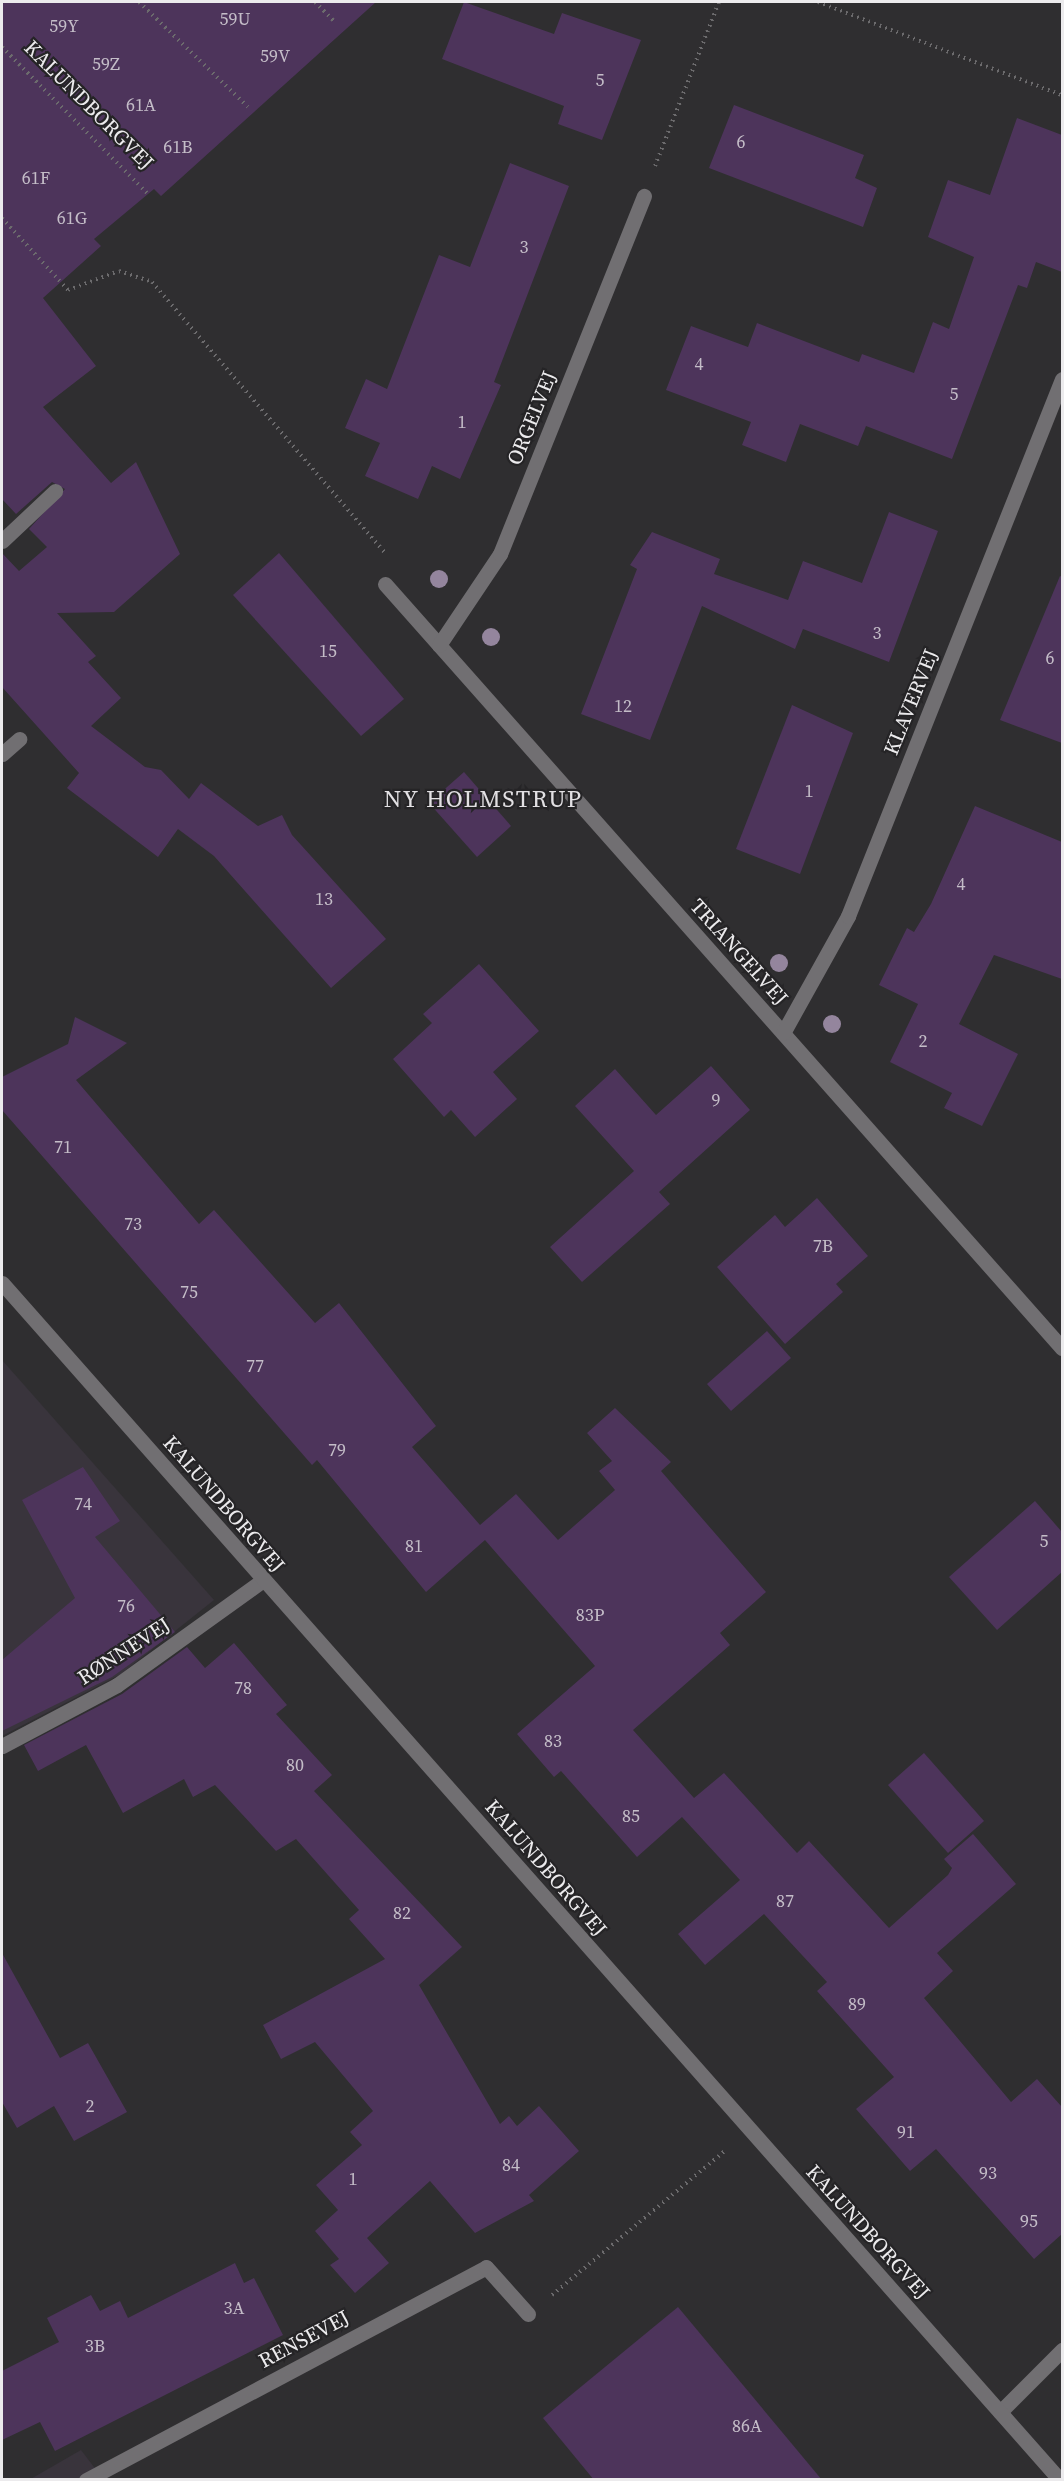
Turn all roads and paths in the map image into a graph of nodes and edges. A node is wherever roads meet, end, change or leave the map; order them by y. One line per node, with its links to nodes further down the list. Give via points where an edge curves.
1 (139, 2): 8 (path)
2 (315, 2): 5 (path)
3 (719, 2): 10 (path)
4 (818, 2): 7 (path)
5 (335, 22)
6 (2, 47): 9 (path, KALUNDBORGVEJ)
7 (1062, 95)
8 (248, 107)
9 (147, 194)
10 (644, 195): 16 (street, ORGELVEJ, via 500,554)
11 (2, 218): 15 (path, via 68,290 119,271 152,282 386,549)
12 (1062, 379): 19 (street, KLAVERVEJ, via 848,916)
13 (55, 490): 14 (street)
14 (2, 541)
15 (385, 584): 16 (street, TRIANGELVEJ)
16 (439, 645): 19 (street, TRIANGELVEJ)
17 (19, 739): 18 (street)
18 (2, 754)
19 (783, 1033): 21 (street, TRIANGELVEJ)
20 (2, 1283): 22 (street, KALUNDBORGVEJ)
21 (1062, 1348)
22 (263, 1580): 23 (street, RØNNEVEJ, via 117,1685); 24 (street, KALUNDBORGVEJ)
23 (2, 1746)
24 (750, 2130): 25 (path); 27 (street, KALUNDBORGVEJ)
25 (528, 2314): 28 (street, RENSEVEJ, via 486,2267)
26 (1062, 2350): 27 (street)
27 (1000, 2412): 29 (street, KALUNDBORGVEJ)
28 (86, 2480)
29 (1060, 2480)

